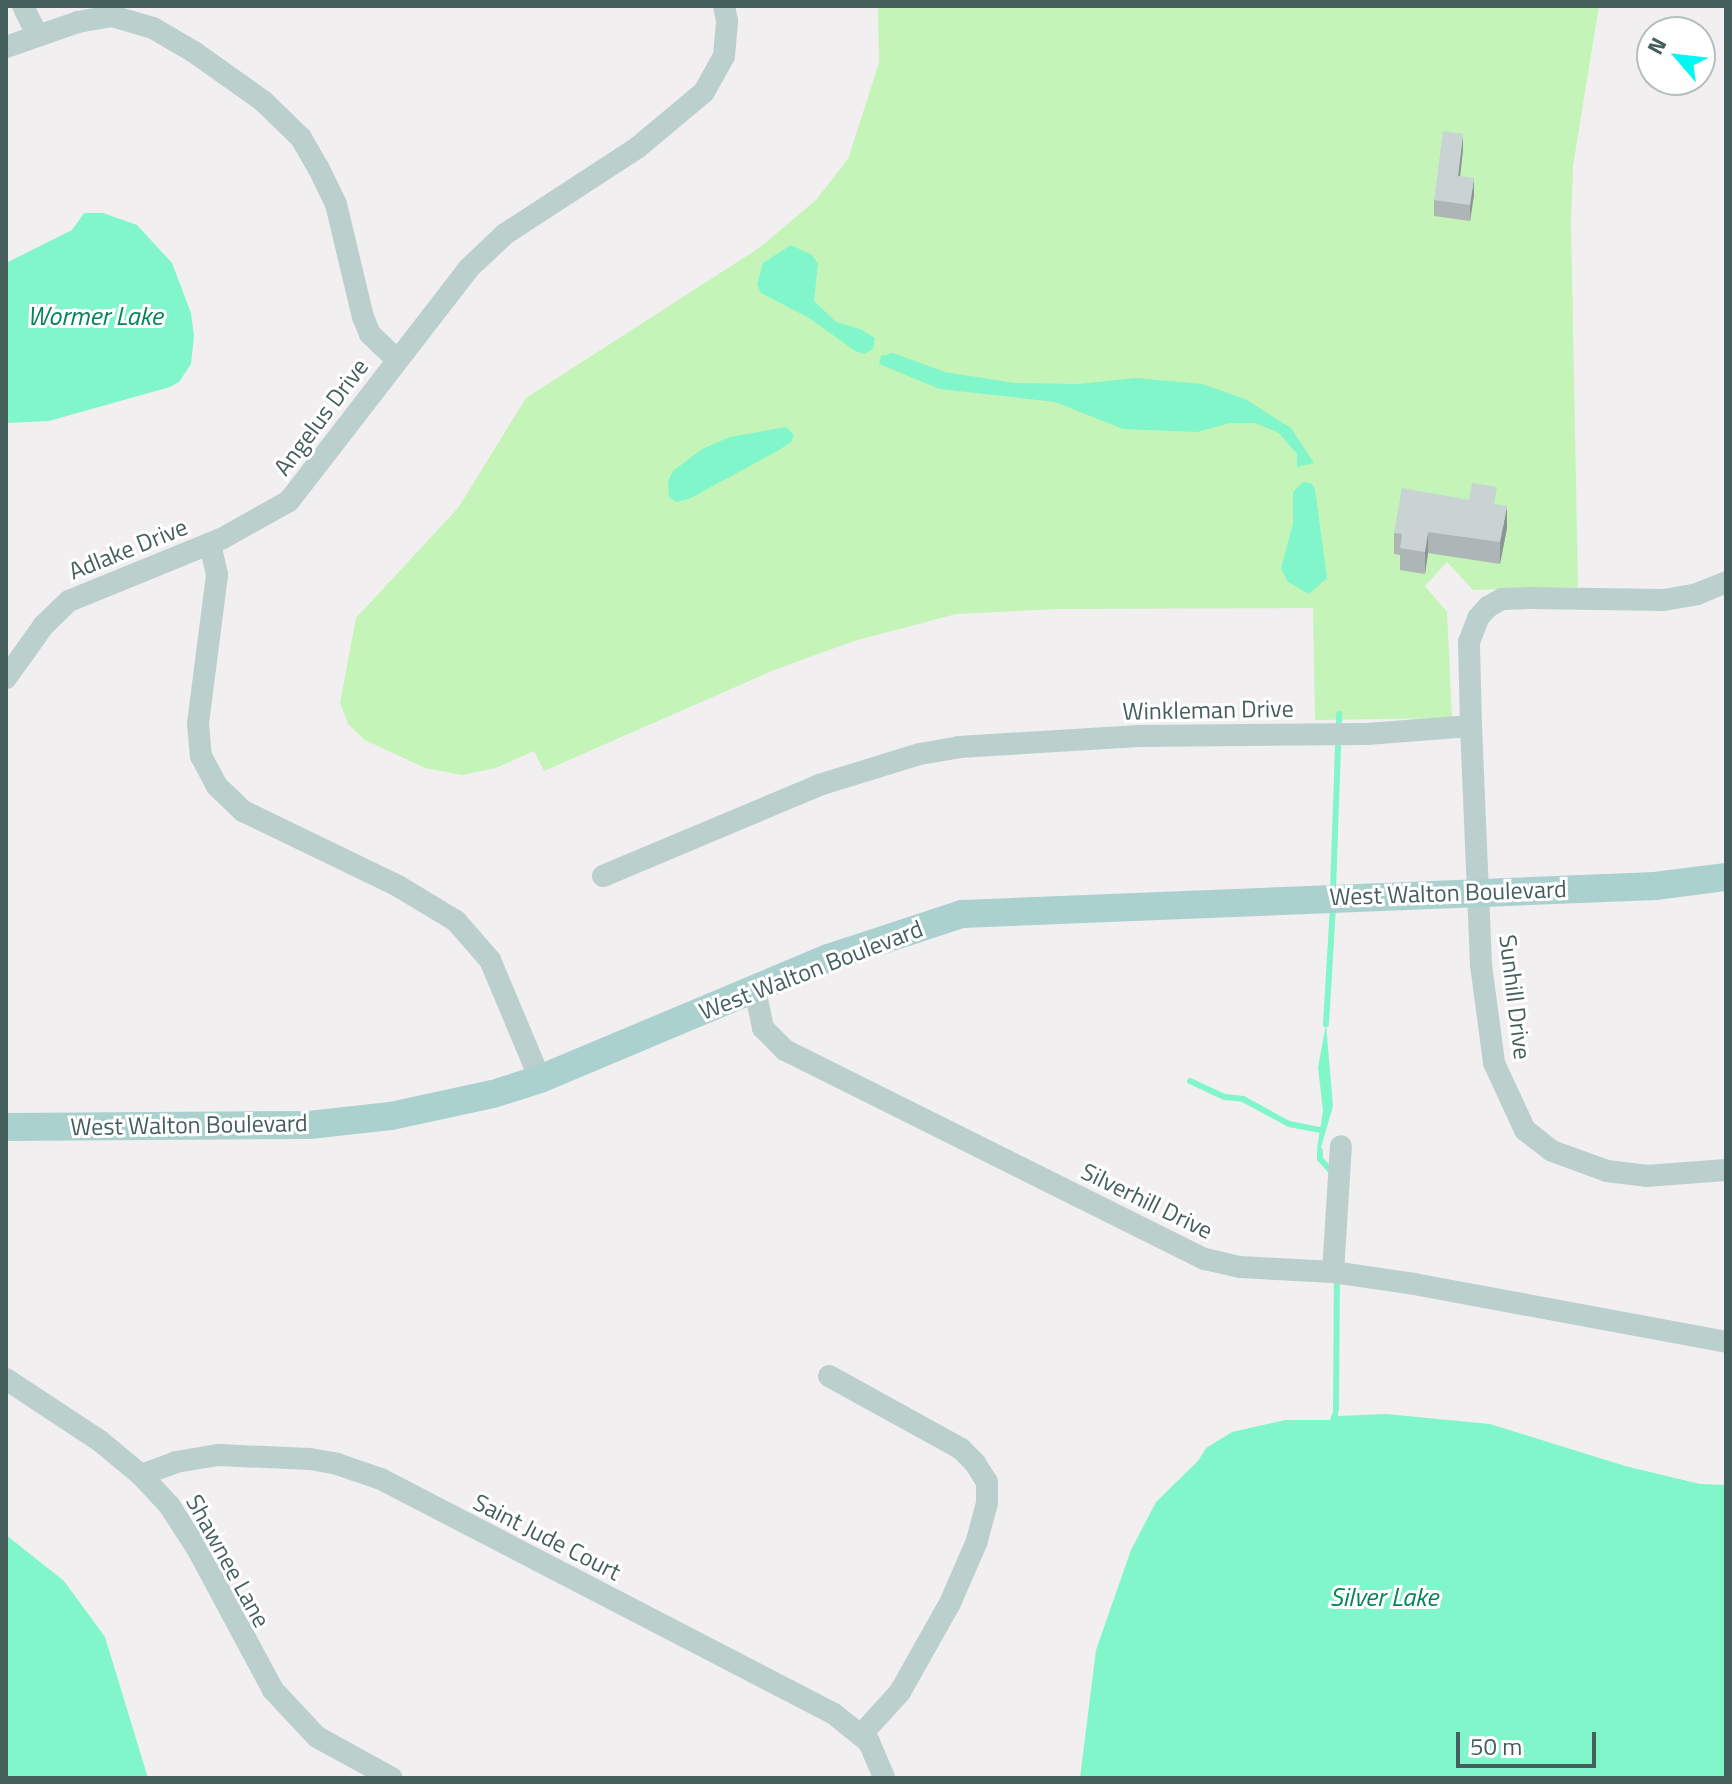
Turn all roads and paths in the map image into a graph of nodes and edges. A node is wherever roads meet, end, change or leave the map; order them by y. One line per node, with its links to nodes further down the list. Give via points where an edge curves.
1 (23, 6): 3 (street)
2 (724, 6): 5 (street, Angelus Drive, via 724,56 704,92 637,148 505,234 468,269)
3 (37, 35): 4 (street); 5 (street, via 112,16 153,28 263,101 301,138 318,167 336,204 370,334)
4 (6, 47)
5 (397, 360): 6 (street, Angelus Drive, via 289,501)
6 (210, 544): 8 (street, Adlake Drive, via 69,601 44,625); 14 (street, via 217,575 198,723 201,756 217,786 243,811 398,886 456,921 490,960)
7 (1726, 582): 9 (street, via 1664,600 1502,599 1478,618 1469,642)
8 (6, 678)
9 (1471, 726): 10 (street, Winkleman Drive, via 959,747 819,785); 12 (street, Sunhill Drive)
10 (603, 876)
11 (1726, 877): 12 (main road, West Walton Boulevard, via 1655,886)
12 (1479, 892): 13 (main road, West Walton Boulevard, via 962,914 828,958); 17 (street, Sunhill Drive, via 1481,965 1494,1063 1525,1130 1552,1151 1607,1171 1646,1176)
13 (755, 990): 14 (main road, West Walton Boulevard); 18 (street, Silverhill Drive, via 763,1028 785,1050 1205,1259 1240,1267)
14 (540, 1079): 15 (main road, West Walton Boulevard, via 391,1116 309,1125)
15 (6, 1127)
16 (1341, 1146): 18 (street)
17 (1726, 1170)
18 (1333, 1272): 19 (street, Silverhill Drive)
19 (1726, 1342)
20 (829, 1376): 23 (street, via 961,1449 987,1482 977,1541 950,1603 900,1692)
21 (6, 1379): 22 (street, Shawnee Lane)
22 (141, 1475): 23 (street, Saint Jude Court, via 218,1455 310,1459 381,1479 807,1699); 24 (street, Shawnee Lane, via 169,1505 198,1550 273,1690 317,1737)
23 (861, 1735): 25 (street, Saint Jude Court)
24 (392, 1778)
25 (884, 1778)

